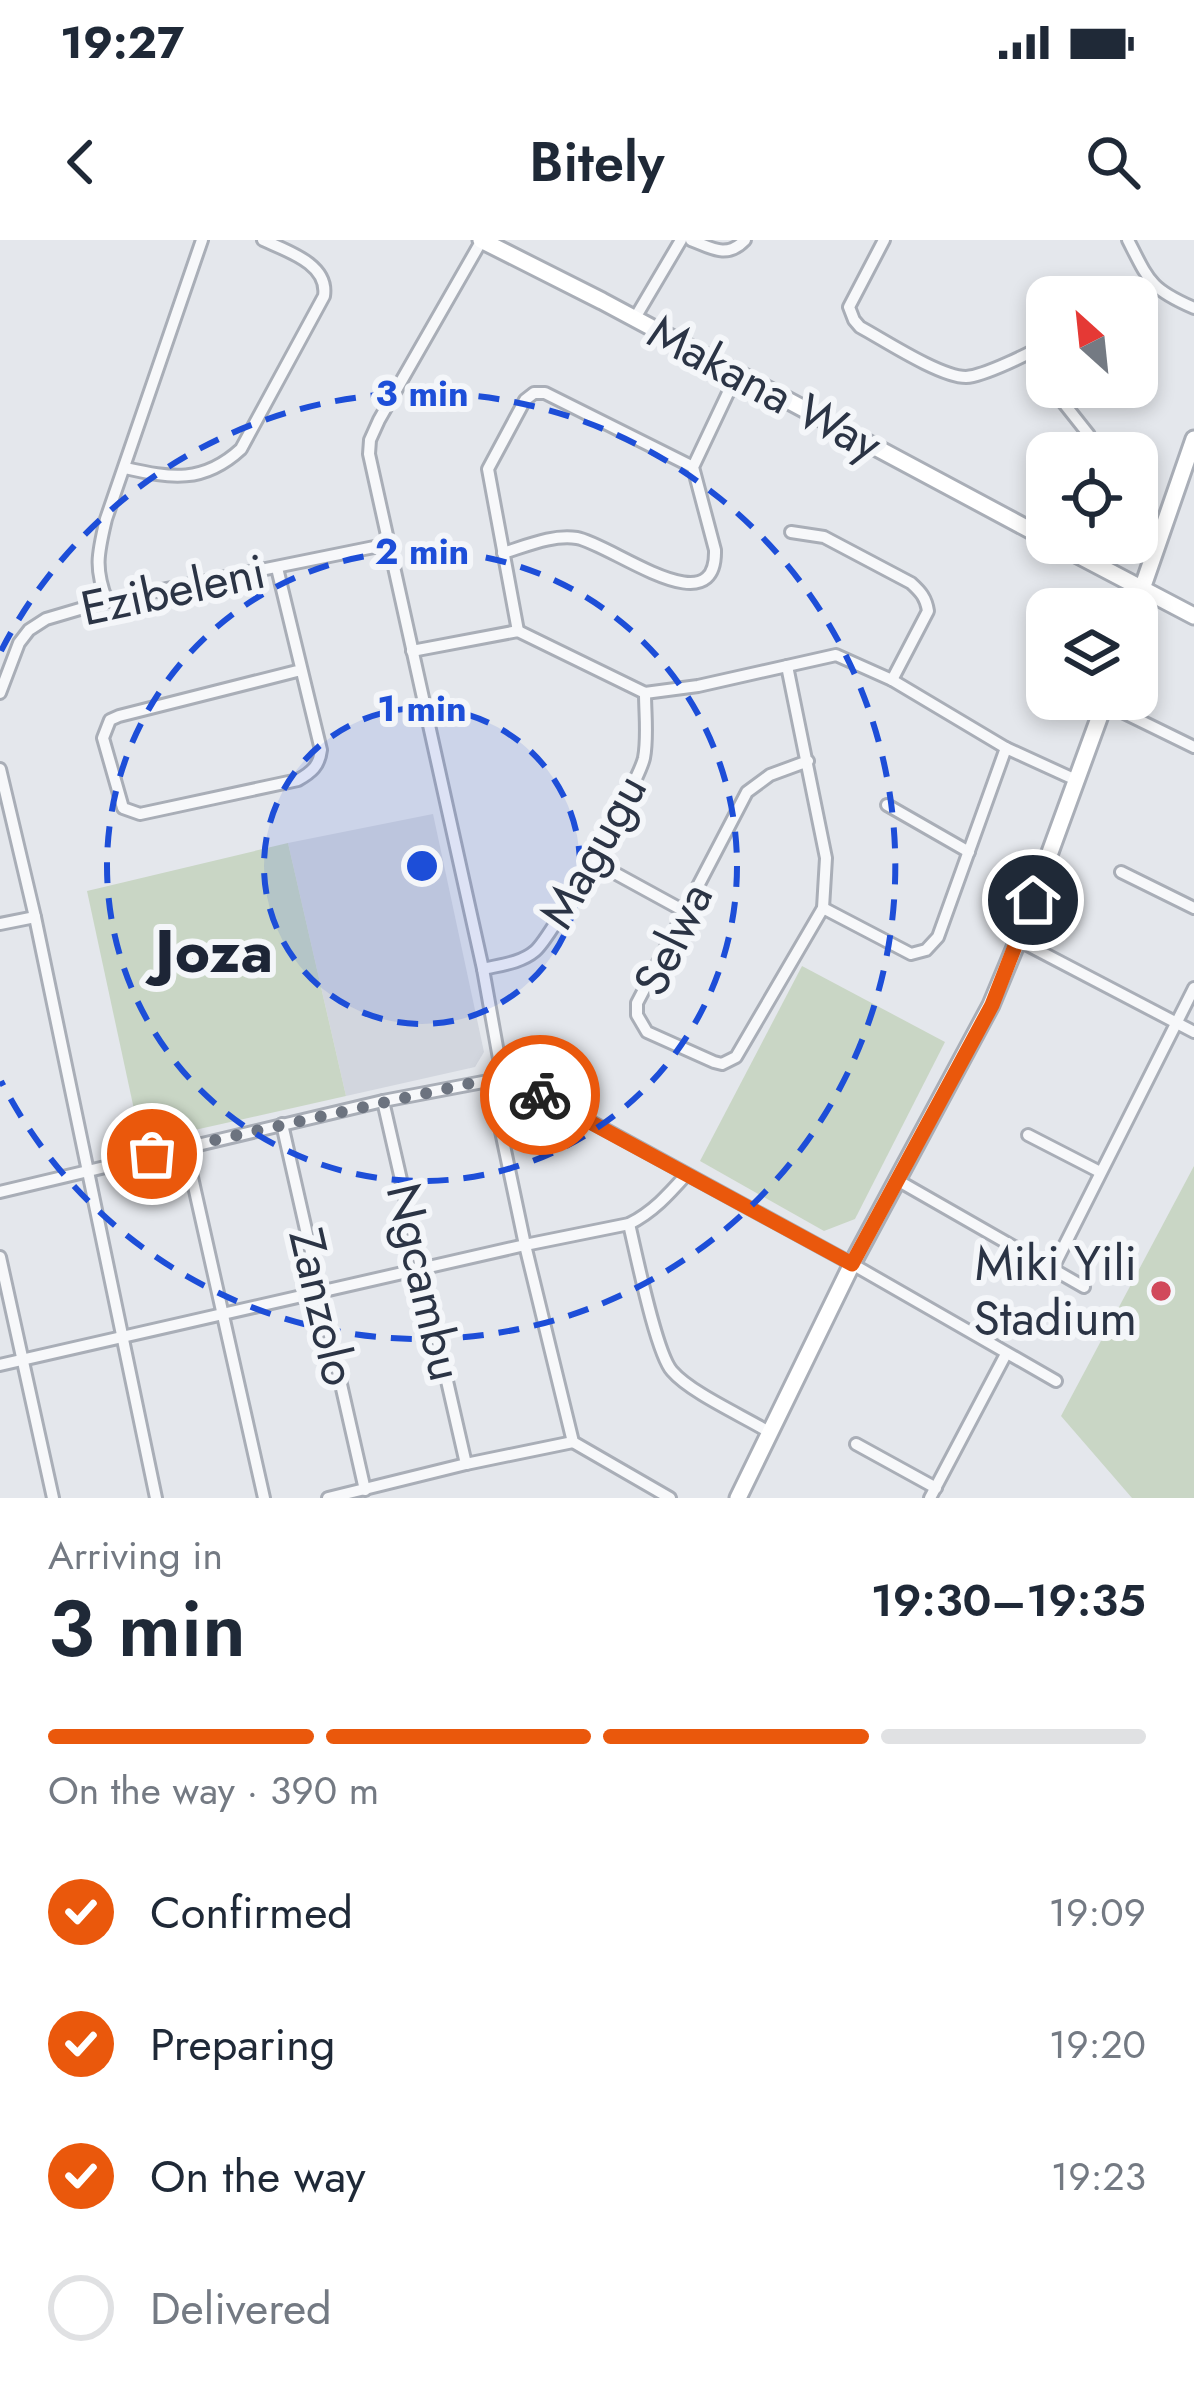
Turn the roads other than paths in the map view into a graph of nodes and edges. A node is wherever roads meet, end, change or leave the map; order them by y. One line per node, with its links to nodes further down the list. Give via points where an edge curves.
1 (202, 240): 19 (street)
2 (263, 240): 19 (street, via 316,268 326,287 241,449 203,473 168,478)
3 (481, 240): 12 (street, Makana Way); 22 (street, via 370,440)
4 (681, 240): 12 (street)
5 (691, 240): 6 (street, via 721,252)
6 (745, 240)
7 (884, 240): 13 (street, via 849,307 860,327 968,377)
8 (1128, 240): 9 (street)
9 (1147, 276)
10 (1158, 290): 11 (street)
11 (1194, 308)
12 (634, 318): 14 (street, Makana Way)
13 (1026, 355)
14 (737, 374): 18 (street); 20 (street, Makana Way)
15 (1068, 408): 16 (street)
16 (1087, 432)
17 (1194, 439): 27 (street)
18 (693, 467): 23 (street, via 715,550 711,574 700,583 685,585 577,538); 23 (street, via 534,394 488,470)
19 (125, 468): 29 (street, via 97,558)
20 (1026, 528)
21 (790, 532): 35 (street, via 824,537 921,592 928,611)
22 (389, 544): 25 (street, Ezibeleni); 32 (street)
23 (503, 553): 31 (street)
24 (1094, 564): 26 (street, Makana Way)
25 (277, 568): 29 (street, Ezibeleni); 34 (street)
26 (1138, 588)
27 (1143, 588)
28 (1158, 598): 30 (street, Makana Way)
29 (107, 602): 36 (street, Ezibeleni, via 29,630)
30 (1194, 616)
31 (518, 631): 32 (street); 37 (street)
32 (412, 651): 55 (street)
33 (787, 666): 35 (street, via 836,656); 37 (street); 42 (street, Selwa)
34 (301, 670): 34 (street, via 321,750 311,773 140,814 123,808 103,738 110,721)
35 (892, 680): 40 (street)
36 (0, 693)
37 (646, 693): 47 (street, Magugu, via 644,759)
38 (1098, 720): 44 (street)
39 (1141, 720): 41 (street)
40 (1006, 748): 44 (street); 46 (street)
41 (1194, 748)
42 (808, 761): 49 (street, Selwa, via 826,858); 51 (street, Selwa, via 747,792)
43 (0, 770): 52 (street)
44 (1076, 780): 54 (street)
45 (887, 805): 46 (street)
46 (969, 852): 49 (street, via 926,950 911,954)
47 (591, 860): 51 (street); 55 (street, Magugu, via 542,944)
48 (1121, 872): 50 (street)
49 (823, 908): 51 (street, Selwa, via 736,1057 722,1064 647,1032 637,1015)
50 (1194, 908)
51 (686, 912)
52 (35, 917): 53 (street); 64 (street)
53 (0, 924)
54 (1018, 940): 57 (street); 67 (street, via 992,1005)
55 (483, 969): 59 (street, via 500,1064)
56 (1194, 988): 57 (street)
57 (1177, 1022): 58 (street); 65 (street)
58 (1194, 1032)
59 (490, 1079): 60 (street); 66 (street, via 508,1077); 70 (street)
60 (383, 1101): 61 (street); 74 (street, Ngcambu)
61 (282, 1124): 63 (street); 76 (street, Zanzolo)
62 (1028, 1135): 65 (street)
63 (185, 1146): 64 (street); 77 (street)
64 (86, 1169): 68 (street); 78 (street)
65 (1100, 1172): 73 (street)
66 (686, 1175): 69 (street); 72 (street)
67 (897, 1180): 72 (street); 73 (street)
68 (0, 1192)
69 (629, 1224): 70 (street); 83 (street, via 671,1370)
70 (526, 1245): 74 (street); 84 (street)
71 (0, 1257): 80 (street)
72 (852, 1264): 79 (street); 83 (street)
73 (1053, 1268): 75 (street)
74 (422, 1269): 76 (street); 86 (street, Ngcambu)
75 (1084, 1287)
76 (320, 1292): 77 (street); 87 (street, Zanzolo)
77 (222, 1314): 78 (street); 91 (street)
78 (122, 1338): 80 (street); 90 (street)
79 (1006, 1354): 82 (street); 88 (street)
80 (24, 1360): 81 (street); 89 (street)
81 (0, 1365)
82 (1056, 1381)
83 (769, 1432): 94 (street)
84 (573, 1442): 86 (street); 93 (street)
85 (856, 1444): 88 (street)
86 (466, 1464): 87 (street)
87 (365, 1490): 92 (street)
88 (933, 1493)
89 (52, 1498)
90 (156, 1498)
91 (264, 1498)
92 (328, 1498)
93 (670, 1498)
94 (738, 1498)

